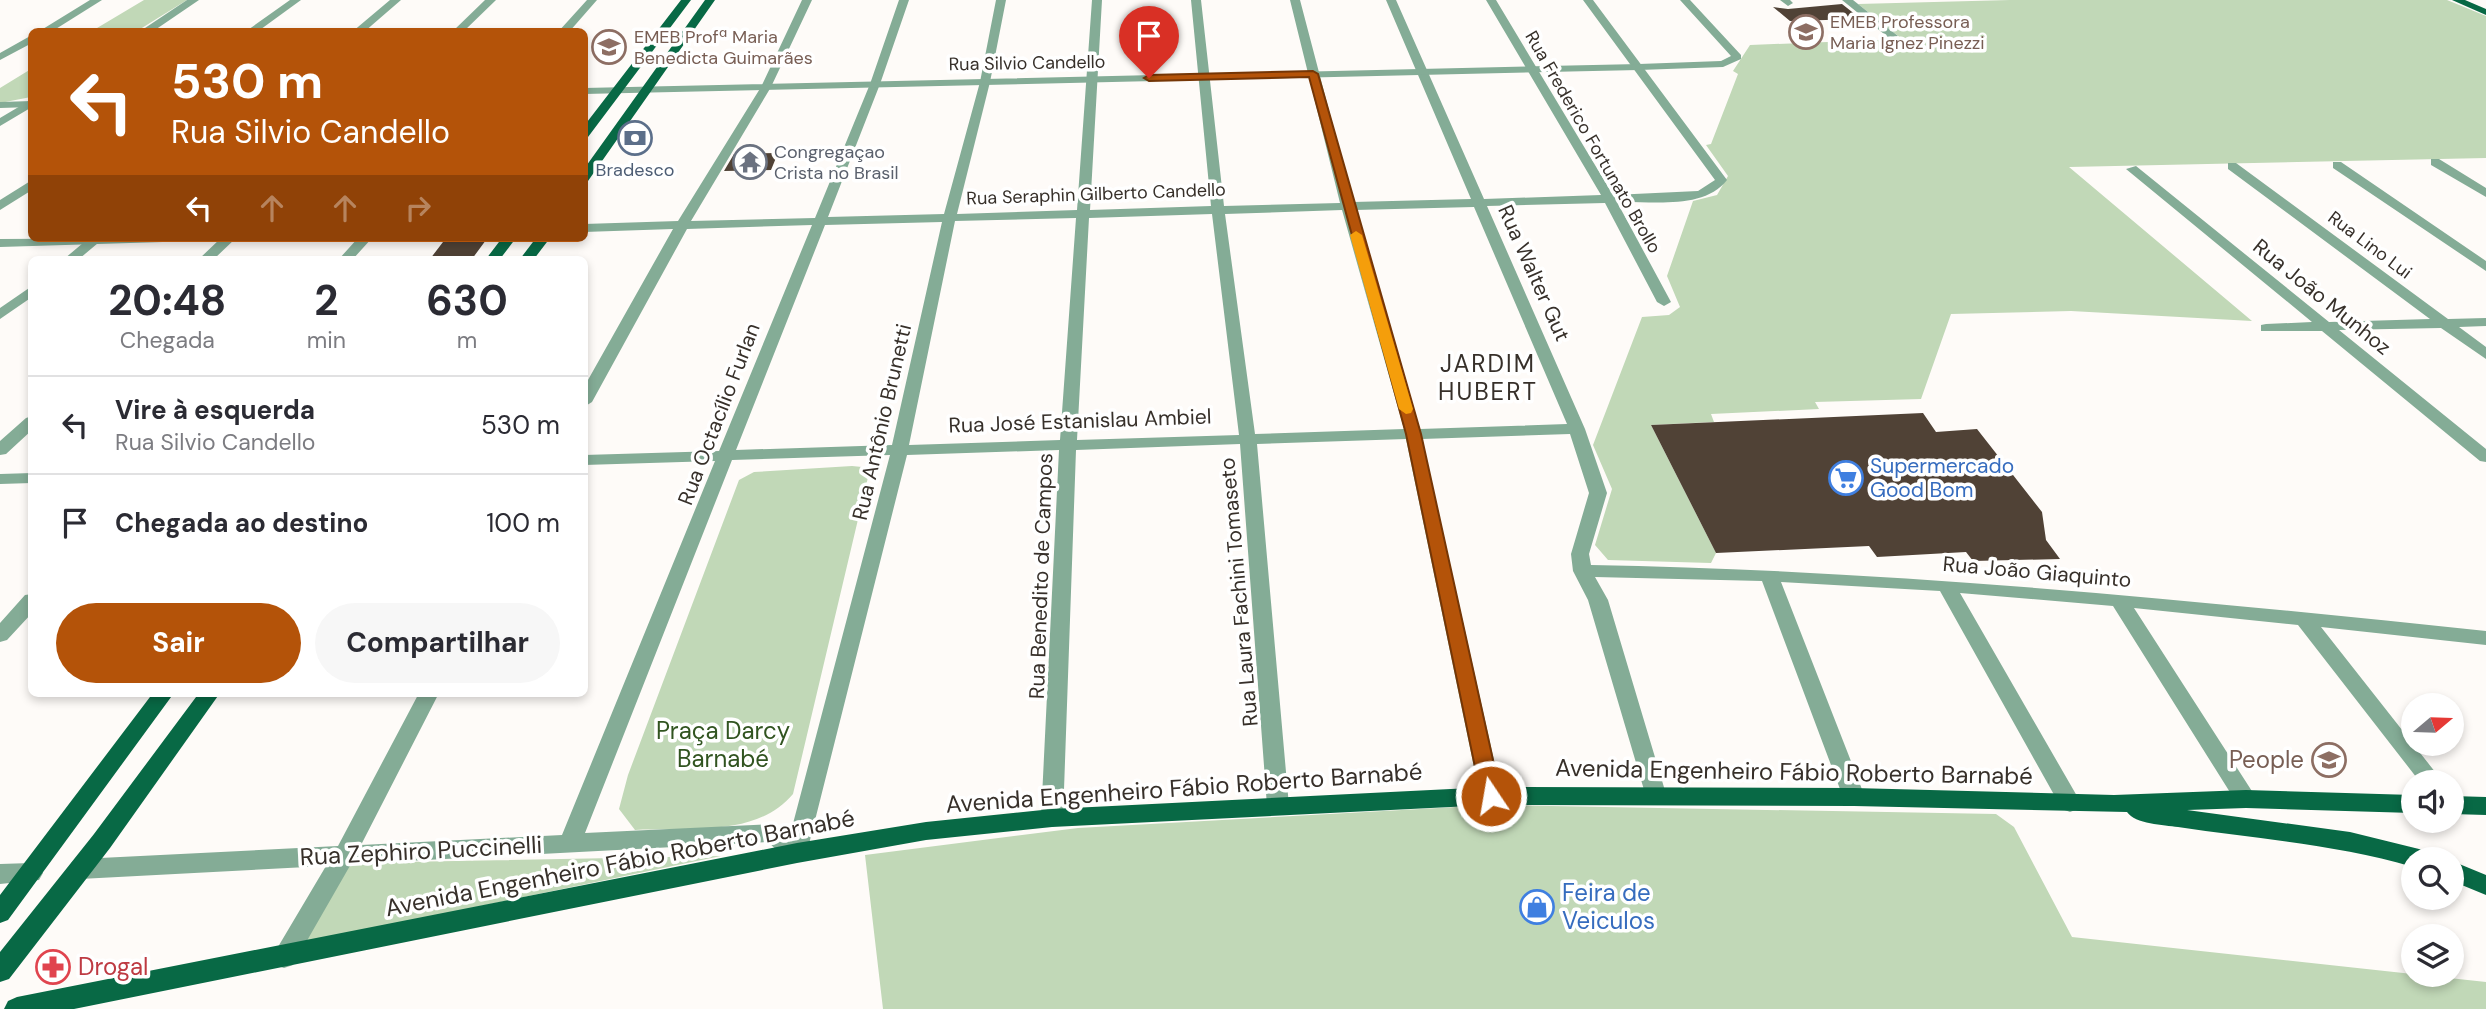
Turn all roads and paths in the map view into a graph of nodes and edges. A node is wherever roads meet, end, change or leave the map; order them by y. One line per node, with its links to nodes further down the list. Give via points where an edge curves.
1 (97, 0): 24 (street)
2 (194, 0): 25 (street)
3 (296, 0): 26 (street)
4 (396, 0): 27 (street)
5 (491, 0): 28 (street)
6 (592, 0): 29 (street)
7 (686, 0): 42 (main road)
8 (710, 0): 43 (main road)
9 (807, 0): 41 (street)
10 (904, 0): 40 (street, Rua Octacílio Furlan)
11 (1001, 0): 39 (street, Rua Antônio Brunetti)
12 (1097, 0): 38 (street, Rua Benedito de Campos)
13 (1196, 0): 37 (street, Rua Laura Fachini Tomaseto)
14 (1294, 0): 36 (street)
15 (1391, 0): 35 (street, Rua Walter Gut)
16 (1491, 0): 34 (street, Rua Frederico Fortunato Brollo)
17 (1588, 0): 33 (street)
18 (1685, 0): 33 (street, Rua Silvio Candello, via 1737,57 1723,64)
19 (1847, 0): 30 (street)
20 (2457, 0): 23 (main road)
21 (2477, 0): 22 (main road)
22 (2486, 4)
23 (2486, 12)
24 (50, 28)
25 (150, 28)
26 (256, 28)
27 (362, 28)
28 (461, 28)
29 (567, 28)
30 (1893, 36)
31 (28, 40): 32 (street)
32 (0, 57)
33 (1639, 67): 34 (street, Rua Silvio Candello); 57 (street, Rua Seraphin Gilberto Candello, via 1721,180 1700,195)
34 (1531, 69): 35 (street, Rua Silvio Candello); 57 (street, Rua Frederico Fortunato Brollo)
35 (1421, 72): 36 (street, Rua Silvio Candello); 58 (street, Rua Walter Gut)
36 (1313, 74): 37 (street, Rua Silvio Candello); 59 (street)
37 (1204, 77): 38 (street, Rua Silvio Candello); 61 (street, Rua Laura Fachini Tomaseto)
38 (1093, 79): 39 (street, Rua Silvio Candello); 62 (street, Rua Benedito de Campos)
39 (985, 82): 40 (street, Rua Silvio Candello); 63 (street, Rua Antônio Brunetti)
40 (875, 84): 41 (street, Rua Silvio Candello); 64 (street, Rua Octacílio Furlan)
41 (766, 87): 43 (street, Rua Silvio Candello); 65 (street)
42 (617, 90): 43 (street, Rua Silvio Candello); 44 (street, Rua Silvio Candello); 49 (main road)
43 (646, 90): 54 (main road)
44 (588, 91)
45 (28, 103): 46 (street)
46 (0, 104)
47 (28, 105): 48 (street)
48 (0, 123)
49 (588, 130)
50 (2435, 162): 56 (street)
51 (2337, 165): 79 (street)
52 (2232, 166): 84 (street, Rua Lino Lui)
53 (2132, 169): 85 (street, Rua João Munhoz)
54 (588, 172)
55 (28, 187): 60 (street)
56 (2486, 193)
57 (1609, 198): 58 (street, Rua Seraphin Gilberto Candello); 81 (street, Rua Frederico Fortunato Brollo)
58 (1477, 201): 59 (street, Rua Seraphin Gilberto Candello); 90 (street, Rua Walter Gut)
59 (1347, 205): 61 (street, Rua Seraphin Gilberto Candello); 91 (street)
60 (0, 206)
61 (1218, 208): 62 (street, Rua Seraphin Gilberto Candello); 92 (street, Rua Laura Fachini Tomaseto)
62 (1084, 212): 63 (street, Rua Seraphin Gilberto Candello); 93 (street, Rua Benedito de Campos)
63 (950, 216): 64 (street, Rua Seraphin Gilberto Candello); 94 (street, Rua Antônio Brunetti)
64 (818, 220): 65 (street, Rua Seraphin Gilberto Candello); 96 (street, Rua Octacílio Furlan)
65 (684, 223): 66 (street, Rua Seraphin Gilberto Candello); 88 (street)
66 (588, 228)
67 (28, 242): 73 (street)
68 (92, 242): 74 (street)
69 (225, 242): 75 (street)
70 (361, 242): 76 (street)
71 (506, 242): 77 (main road)
72 (540, 242): 78 (main road)
73 (0, 243)
74 (75, 256)
75 (209, 256)
76 (349, 256)
77 (495, 256)
78 (529, 256)
79 (2486, 267)
80 (28, 293): 82 (street)
81 (1664, 302)
82 (0, 315)
83 (2486, 322): 84 (street)
84 (2444, 323): 85 (street); 87 (street, Rua Lino Lui)
85 (2325, 326): 86 (street); 97 (street, Rua João Munhoz)
86 (2266, 328)
87 (2486, 354)
88 (588, 395)
89 (28, 425): 95 (street)
90 (1577, 429): 91 (street, Rua José Estanislau Ambiel); 101 (street, Rua Walter Gut, via 1598,493 1580,554)
91 (1413, 434): 92 (street, Rua José Estanislau Ambiel); 114 (street)
92 (1248, 440): 93 (street, Rua José Estanislau Ambiel); 121 (street, Rua Laura Fachini Tomaseto)
93 (1068, 443): 94 (street, Rua José Estanislau Ambiel); 123 (street, Rua Benedito de Campos)
94 (900, 449): 96 (street, Rua José Estanislau Ambiel); 125 (street, Rua Antônio Brunetti)
95 (0, 450)
96 (726, 455): 98 (street, Rua José Estanislau Ambiel); 124 (street, Rua Octacílio Furlan)
97 (2486, 457)
98 (588, 460)
99 (28, 478): 100 (street)
100 (0, 479)
101 (1583, 571): 102 (street, Rua João Giaquinto); 113 (street, via 1598,600)
102 (1769, 575): 103 (street, Rua João Giaquinto); 115 (street)
103 (1948, 587): 104 (street, Rua João Giaquinto); 117 (street)
104 (2120, 602): 106 (street, Rua João Giaquinto); 116 (street)
105 (28, 604): 107 (street)
106 (2302, 618): 108 (street, Rua João Giaquinto); 112 (street)
107 (0, 635)
108 (2486, 638)
109 (161, 697): 129 (main road)
110 (207, 697): 128 (main road)
111 (427, 697): 126 (street)
112 (2422, 770)
113 (1655, 794): 114 (main road, Avenida Engenheiro Fábio Roberto Barnabé); 115 (main road, Avenida Engenheiro Fábio Roberto Barnabé)
114 (1491, 796): 121 (main road, Avenida Engenheiro Fábio Roberto Barnabé)
115 (1854, 797): 117 (main road, Avenida Engenheiro Fábio Roberto Barnabé)
116 (2246, 799): 118 (main road, Avenida Engenheiro Fábio Roberto Barnabé); 119 (main road, Avenida Engenheiro Fábio Roberto Barnabé)
117 (2070, 803): 118 (main road, Avenida Engenheiro Fábio Roberto Barnabé)
118 (2114, 804): 127 (main road, via 2177,819)
119 (2401, 804)
120 (2464, 805): 122 (main road)
121 (1278, 806): 123 (main road, Avenida Engenheiro Fábio Roberto Barnabé)
122 (2486, 806)
123 (1052, 818): 125 (main road, Avenida Engenheiro Fábio Roberto Barnabé, via 926,831)
124 (570, 843): 125 (street, Rua Zephiro Puccinelli, via 772,833); 126 (street, Rua Zephiro Puccinelli)
125 (797, 853): 134 (main road, Avenida Engenheiro Fábio Roberto Barnabé)
126 (345, 854): 128 (street, Rua Zephiro Puccinelli); 134 (street)
127 (2401, 855)
128 (80, 869): 135 (main road)
129 (31, 873): 130 (street); 133 (main road)
130 (0, 874)
131 (2464, 875): 132 (main road)
132 (2486, 885)
133 (0, 913)
134 (284, 957): 136 (main road, Avenida Engenheiro Fábio Roberto Barnabé)
135 (0, 971)
136 (17, 1009)

